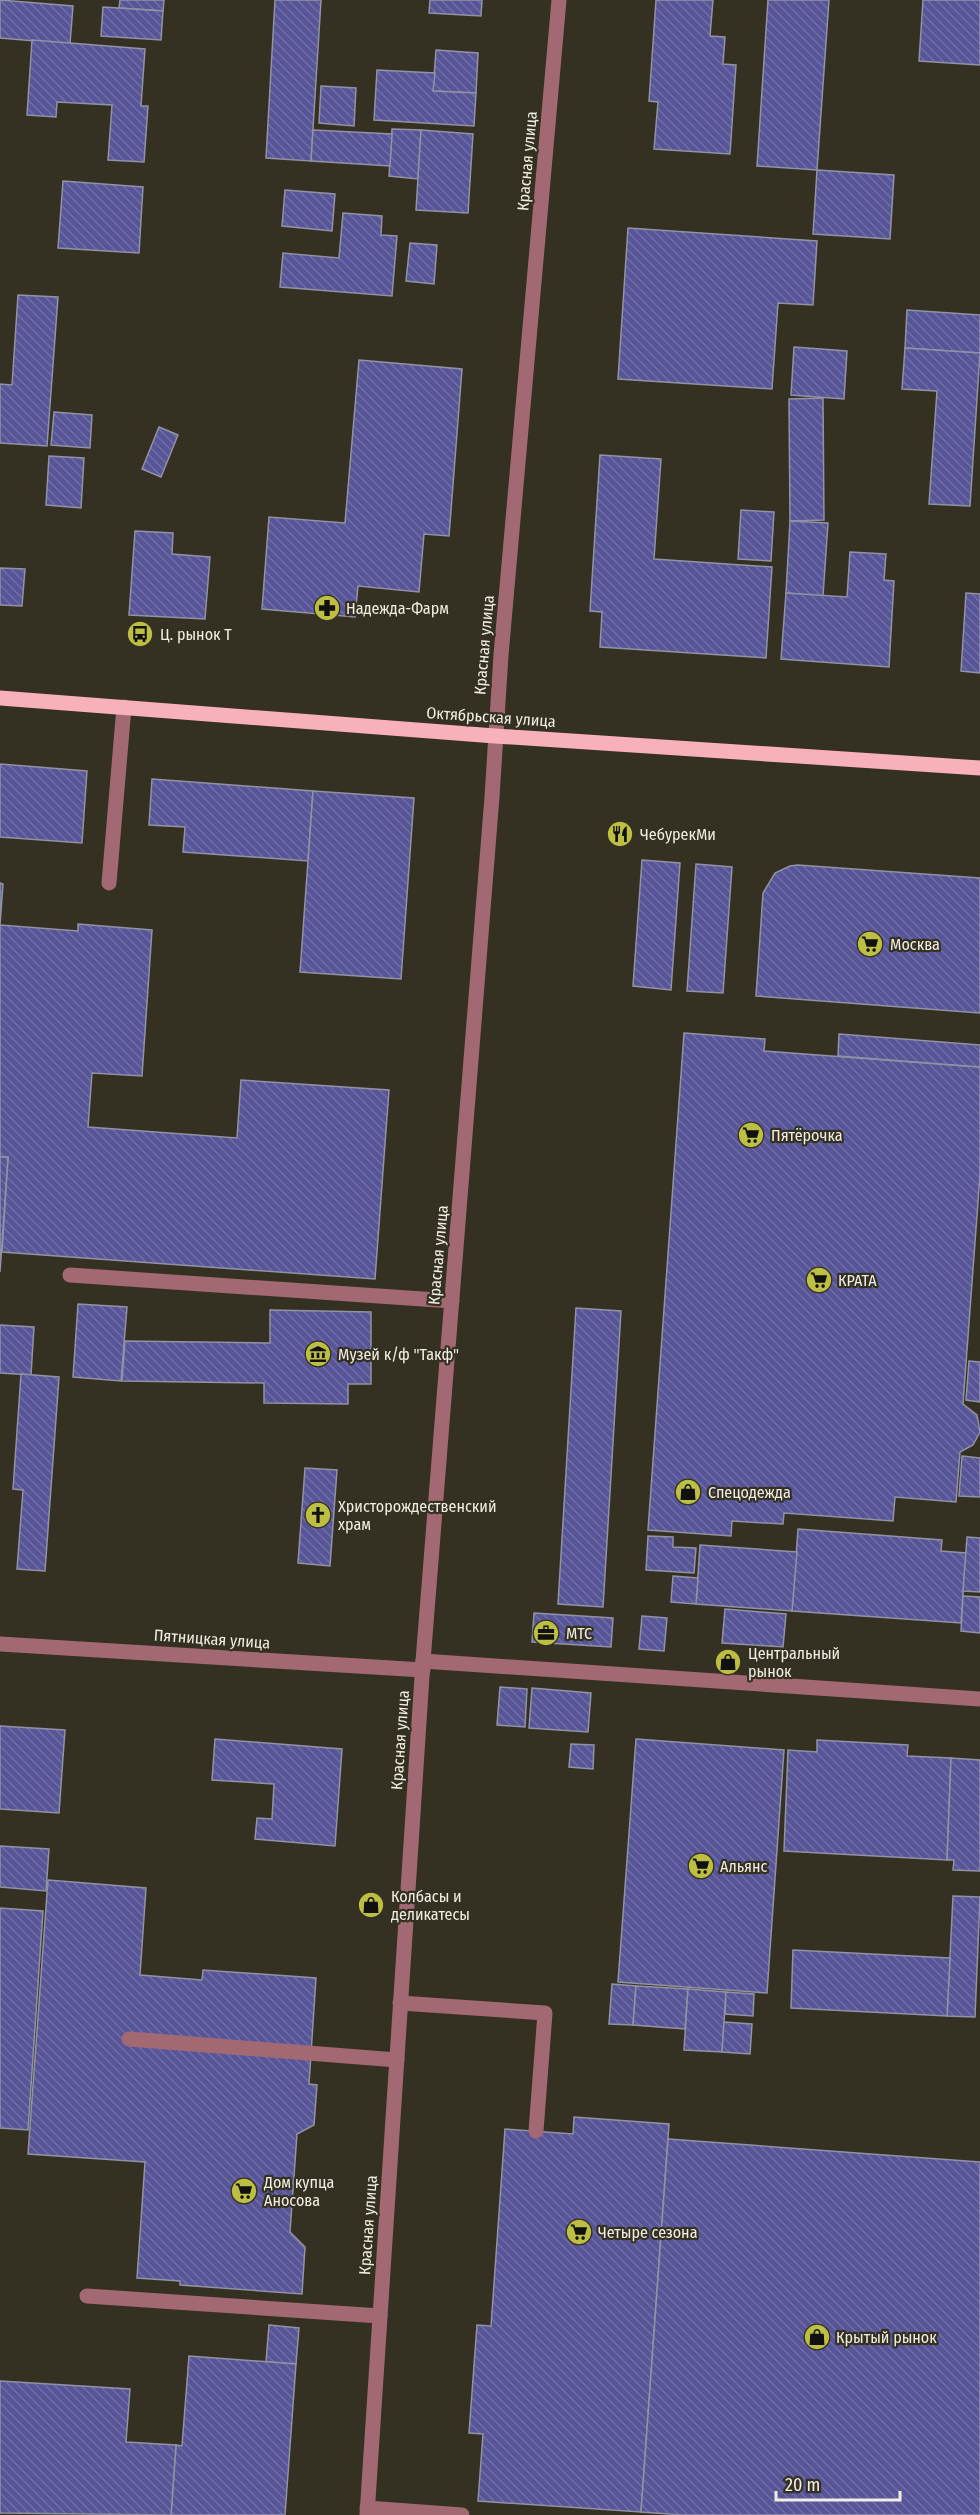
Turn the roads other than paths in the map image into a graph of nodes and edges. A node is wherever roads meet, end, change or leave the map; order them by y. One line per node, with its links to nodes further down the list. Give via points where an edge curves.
1 (559, 0): 4 (street, Красная улица)
2 (0, 698): 3 (main road, Октябрьская улица)
3 (124, 707): 4 (main road, Октябрьская улица); 6 (street)
4 (495, 736): 5 (main road, Октябрьская улица); 8 (street, Красная улица)
5 (980, 768)
6 (110, 883)
7 (70, 1275): 8 (street)
8 (452, 1301): 10 (street, Красная улица)
9 (0, 1644): 10 (street, Пятницкая улица)
10 (423, 1665): 11 (street, Пятницкая улица); 12 (street, Красная улица)
11 (980, 1699)
12 (400, 2003): 14 (street, Красная улица); 15 (street, via 545,2013)
13 (129, 2038): 14 (street)
14 (397, 2060): 17 (street, Красная улица)
15 (536, 2131)
16 (87, 2296): 17 (street)
17 (380, 2316): 18 (street, Красная улица)
18 (367, 2512): 19 (street)
19 (462, 2515)

